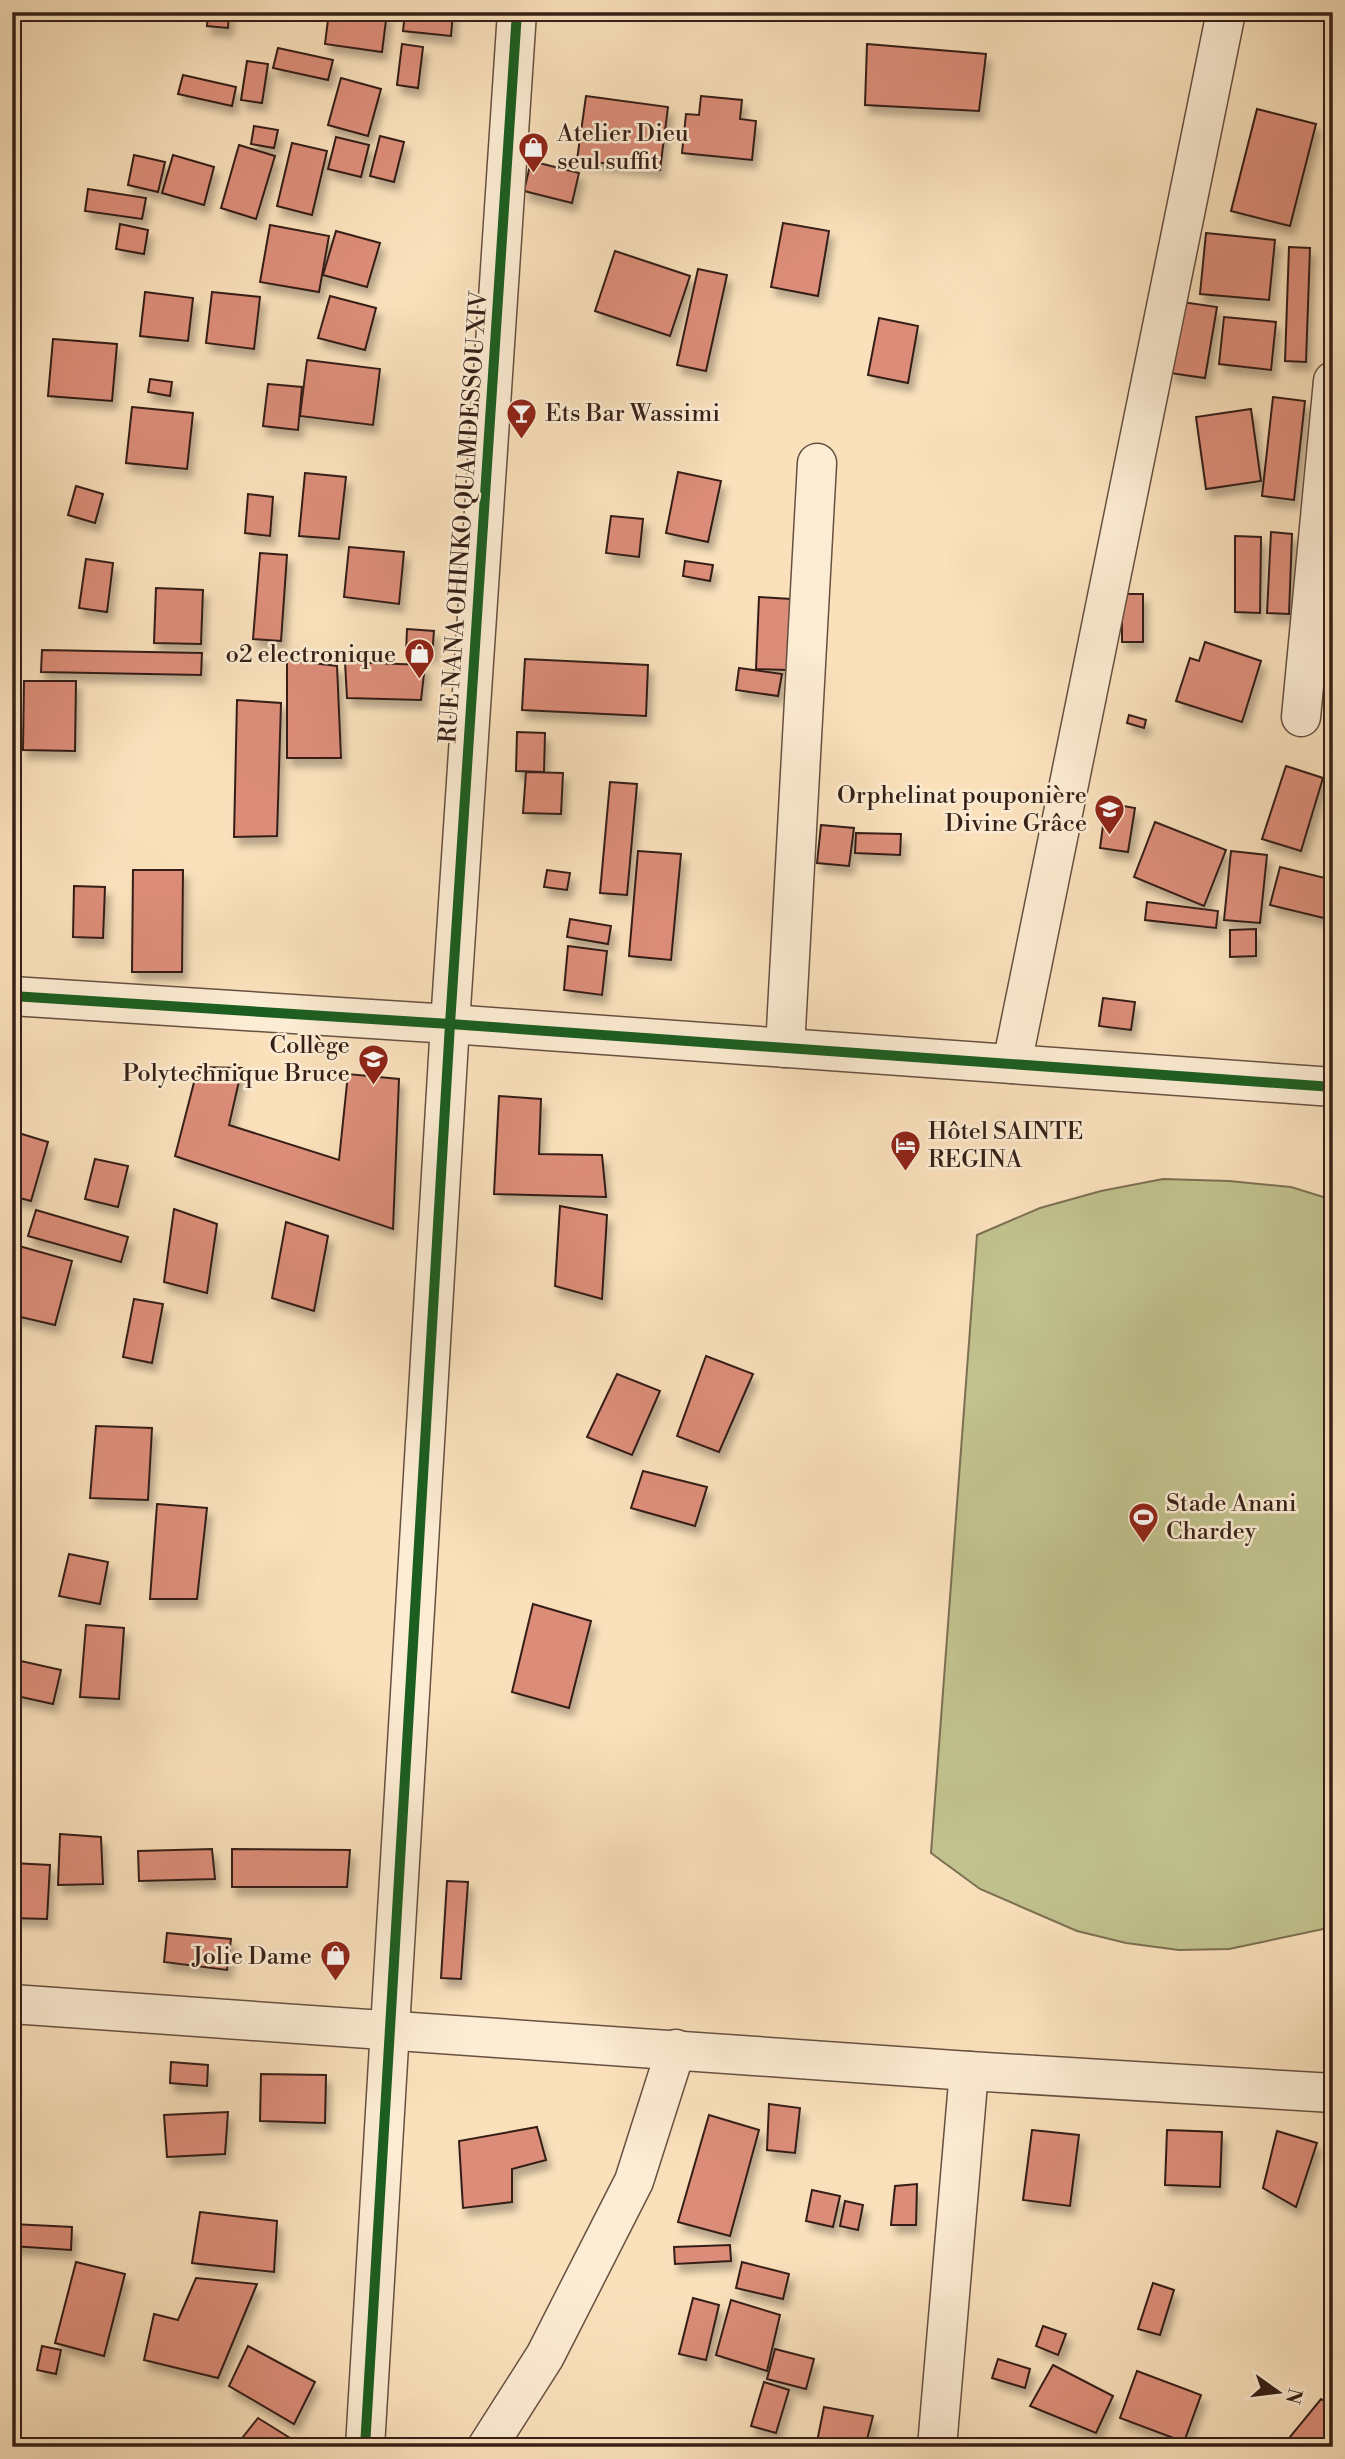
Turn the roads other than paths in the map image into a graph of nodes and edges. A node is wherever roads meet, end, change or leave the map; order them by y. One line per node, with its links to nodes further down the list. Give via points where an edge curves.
1 (517, 12): 7 (street, RUE NANA OHINKO QUAMDESSOU XIV)
2 (1226, 12): 9 (street)
3 (1333, 380): 5 (street)
4 (817, 463): 8 (street)
5 (1301, 717)
6 (12, 996): 7 (street)
7 (450, 1024): 8 (street); 12 (street, RUE NANA OHINKO QUAMDESSOU XIV)
8 (785, 1048): 9 (street)
9 (1013, 1064): 10 (street)
10 (1333, 1087)
11 (12, 2004): 12 (street)
12 (389, 2030): 13 (street); 16 (street, RUE NANA OHINKO QUAMDESSOU XIV)
13 (676, 2049): 14 (street); 17 (street, via 634,2182 545,2356)
14 (969, 2071): 15 (street); 18 (street)
15 (1333, 2093)
16 (365, 2447)
17 (487, 2447)
18 (937, 2447)

